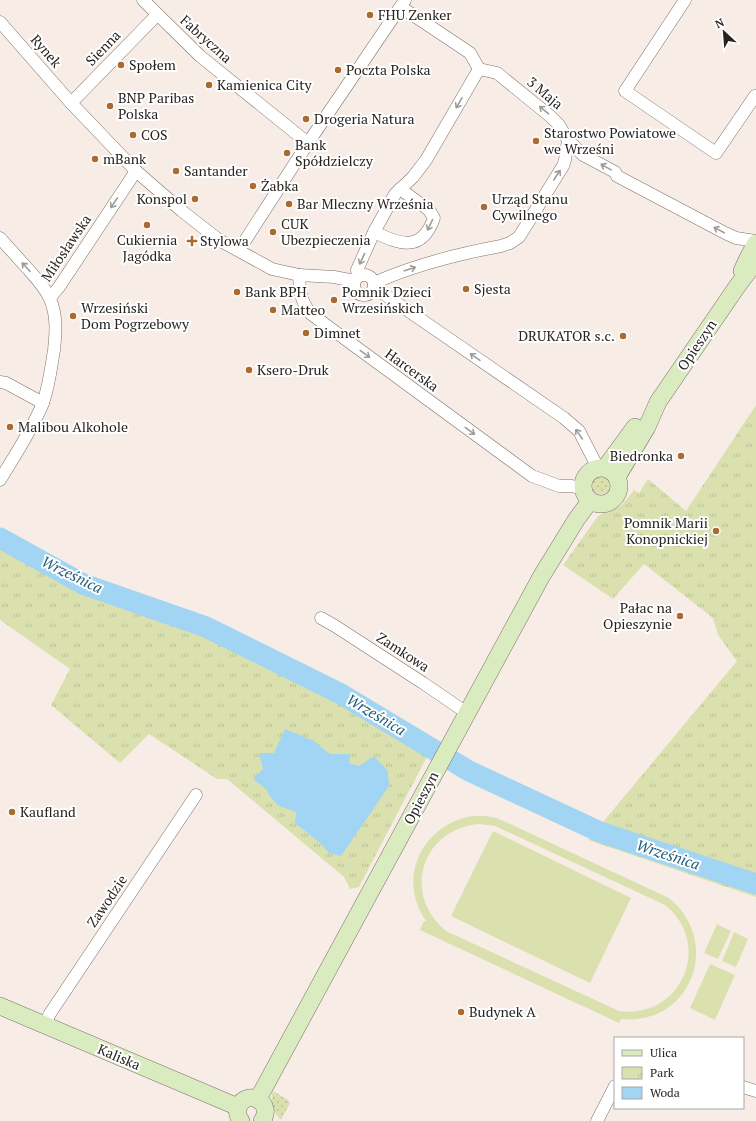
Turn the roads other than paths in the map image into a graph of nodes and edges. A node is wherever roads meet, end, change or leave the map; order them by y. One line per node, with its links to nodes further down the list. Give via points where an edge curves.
1 (143, 0): 4 (street, Fabryczna)
2 (685, 0): 7 (street, via 624,91 716,153)
3 (403, 3): 6 (street, via 470,53); 10 (street)
4 (157, 15): 8 (street, Sienna); 10 (street, Fabryczna, via 200,56)
5 (0, 22): 8 (street, Rynek)
6 (479, 69): 9 (street, 3 Maja, one-way to 6, via 559,125 539,106 497,73); 12 (street, one-way to 12, via 426,160)
7 (755, 96)
8 (71, 103): 11 (street, Rynek)
9 (568, 140): 15 (street, 3 Maja, one-way to 9, via 725,233 624,180 615,172 583,155); 20 (street, one-way to 9, via 390,276 443,259 501,246 518,237 563,166)
10 (308, 143): 16 (street)
11 (136, 170): 16 (street, Rynek, via 188,216 219,240); 22 (street, Miłosławska, one-way to 22)
12 (400, 189): 13 (street); 13 (street, one-way to 13, via 429,210 434,218 430,229 420,240 407,244)
13 (374, 232): 19 (street, one-way to 19, via 357,270)
14 (0, 238): 22 (street, one-way to 14, via 41,284)
15 (756, 242): 21 (street, Opieszyn)
16 (239, 250): 18 (street, Rynek, via 272,269)
17 (756, 261): 21 (street, Opieszyn)
18 (299, 275): 19 (street); 27 (street, Harcerska, one-way to 27, via 302,300 311,314 532,476 558,486 572,486)
19 (356, 279): 20 (street, via 362,275 368,276); 20 (street, via 354,288 359,294 369,294)
20 (374, 286): 25 (street, one-way to 20, via 579,431 564,418)
21 (736, 288): 25 (street, Opieszyn, via 658,402 647,427)
22 (50, 298): 24 (street, Miłosławska, via 56,334 48,388)
23 (0, 382): 24 (street)
24 (43, 403): 26 (street, Miłosławska)
25 (607, 471): 27 (street, via 591,470 586,475 583,481); 27 (street, via 619,483 616,497 610,502 596,504)
26 (0, 480)
27 (586, 495): 29 (street, Opieszyn, via 576,520 540,577)
28 (321, 618): 29 (street, Zamkowa)
29 (467, 713): 36 (street, Opieszyn)
30 (196, 795): 32 (street, Zawodzie, via 49,1014)
31 (0, 1006): 32 (street, Kaliska)
32 (46, 1026): 37 (street, Kaliska)
33 (744, 1087): 35 (street)
34 (614, 1088): 39 (street)
35 (756, 1091)
36 (258, 1099): 37 (street, via 245,1099); 38 (street, via 266,1110)
37 (240, 1114)
38 (263, 1121)
39 (596, 1121)

